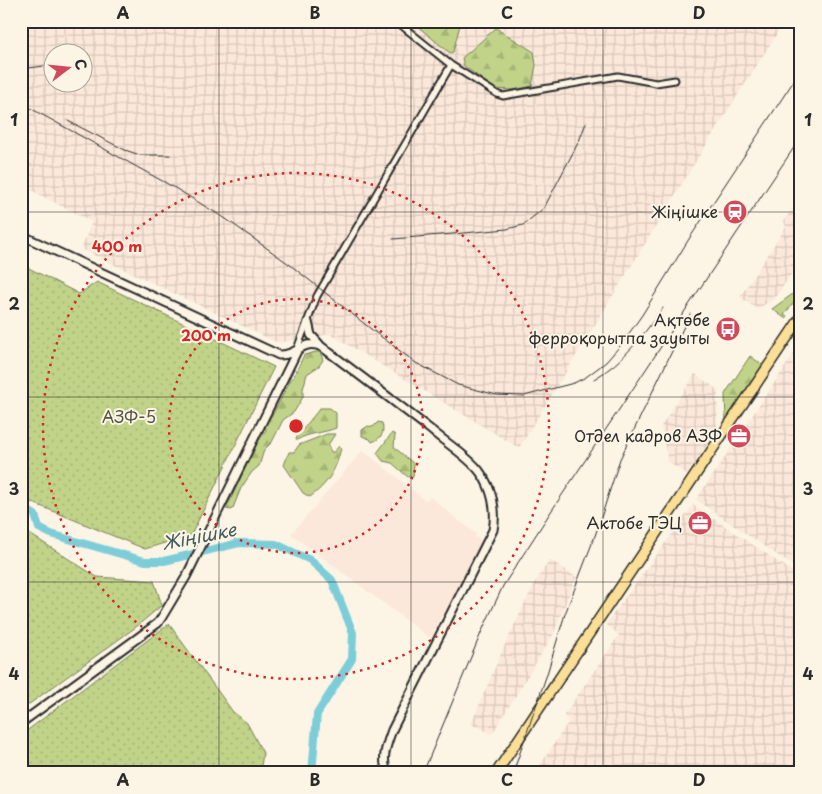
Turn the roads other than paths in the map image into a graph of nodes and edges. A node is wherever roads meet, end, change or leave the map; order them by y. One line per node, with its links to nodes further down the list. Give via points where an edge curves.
1 (396, 21): 2 (street)
2 (451, 65): 3 (street, via 503,96 618,76 656,83); 6 (street, via 317,296)
3 (675, 80)
4 (21, 235): 9 (street)
5 (801, 317): 13 (highway)
6 (308, 322): 7 (street, via 311,335); 8 (street)
7 (322, 347): 8 (street, via 307,344); 12 (street, via 479,470 494,506 495,519 489,539 392,730 384,755)
8 (297, 350): 9 (street); 10 (street)
9 (279, 355): 10 (street)
10 (286, 372): 11 (street, via 186,576 158,623)
11 (21, 723)
12 (388, 773)
13 (496, 773)

